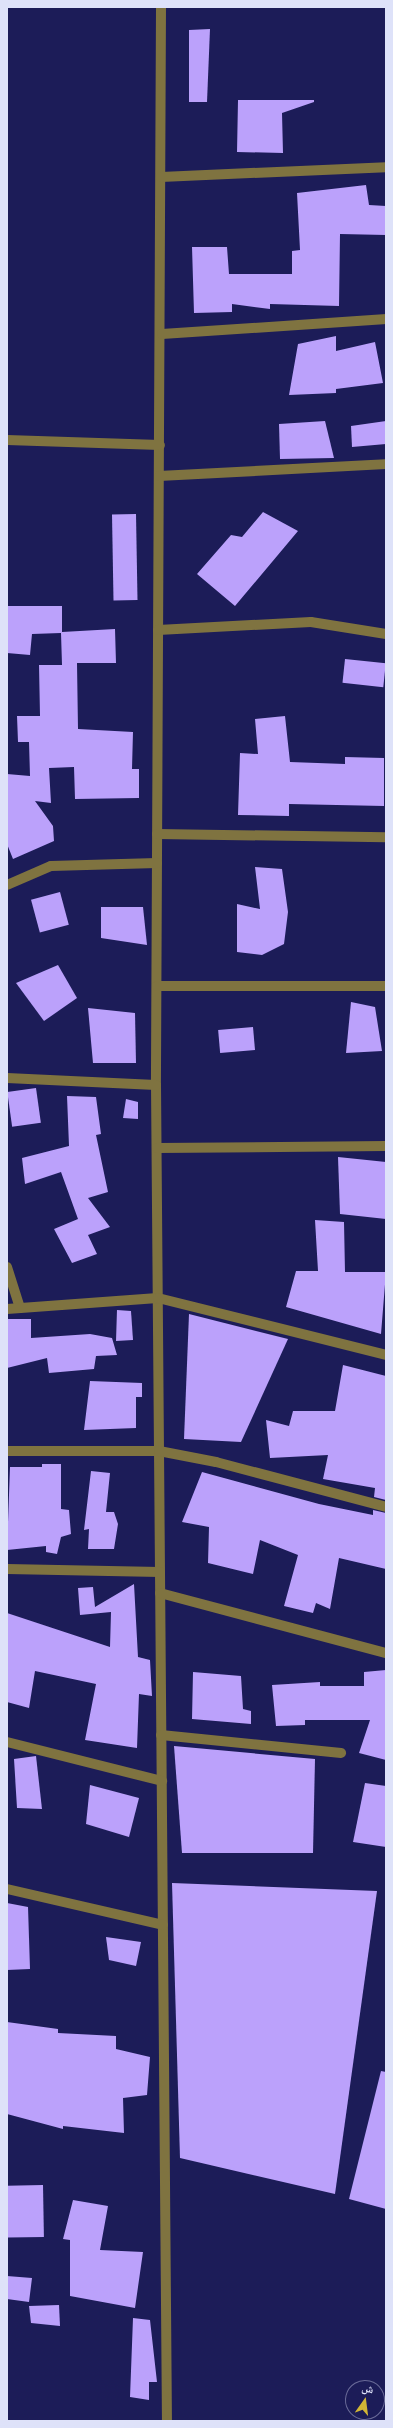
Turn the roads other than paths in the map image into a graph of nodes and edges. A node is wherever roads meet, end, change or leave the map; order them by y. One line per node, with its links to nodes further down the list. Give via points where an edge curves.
1 (161, 7): 3 (street)
2 (386, 167): 3 (street)
3 (161, 177): 5 (street)
4 (386, 319): 5 (street)
5 (162, 334): 7 (street)
6 (7, 440): 7 (street)
7 (160, 445): 9 (street)
8 (386, 464): 9 (street)
9 (159, 476): 10 (street)
10 (158, 630): 11 (street, via 311,622); 12 (street)
11 (386, 634)
12 (157, 834): 13 (street); 14 (street)
13 (386, 837)
14 (157, 863): 15 (street, via 51,866); 16 (street)
15 (7, 885)
16 (157, 986): 17 (street); 19 (street)
17 (386, 986)
18 (7, 1078): 19 (street)
19 (156, 1085): 21 (street)
20 (386, 1146): 21 (street)
21 (157, 1148): 23 (street)
22 (7, 1267): 24 (street)
23 (158, 1298): 24 (street); 26 (street); 28 (street)
24 (20, 1308): 25 (street)
25 (7, 1309)
26 (386, 1355)
27 (7, 1451): 28 (street)
28 (159, 1451): 29 (street, via 216,1462); 31 (street)
29 (386, 1507)
30 (7, 1569): 31 (street)
31 (160, 1572): 32 (street)
32 (160, 1593): 33 (street); 34 (street)
33 (386, 1653)
34 (161, 1735): 36 (street); 37 (street)
35 (7, 1742): 37 (street)
36 (341, 1754)
37 (162, 1781): 39 (street)
38 (7, 1889): 39 (street)
39 (163, 1925): 40 (street)
40 (167, 2421)

